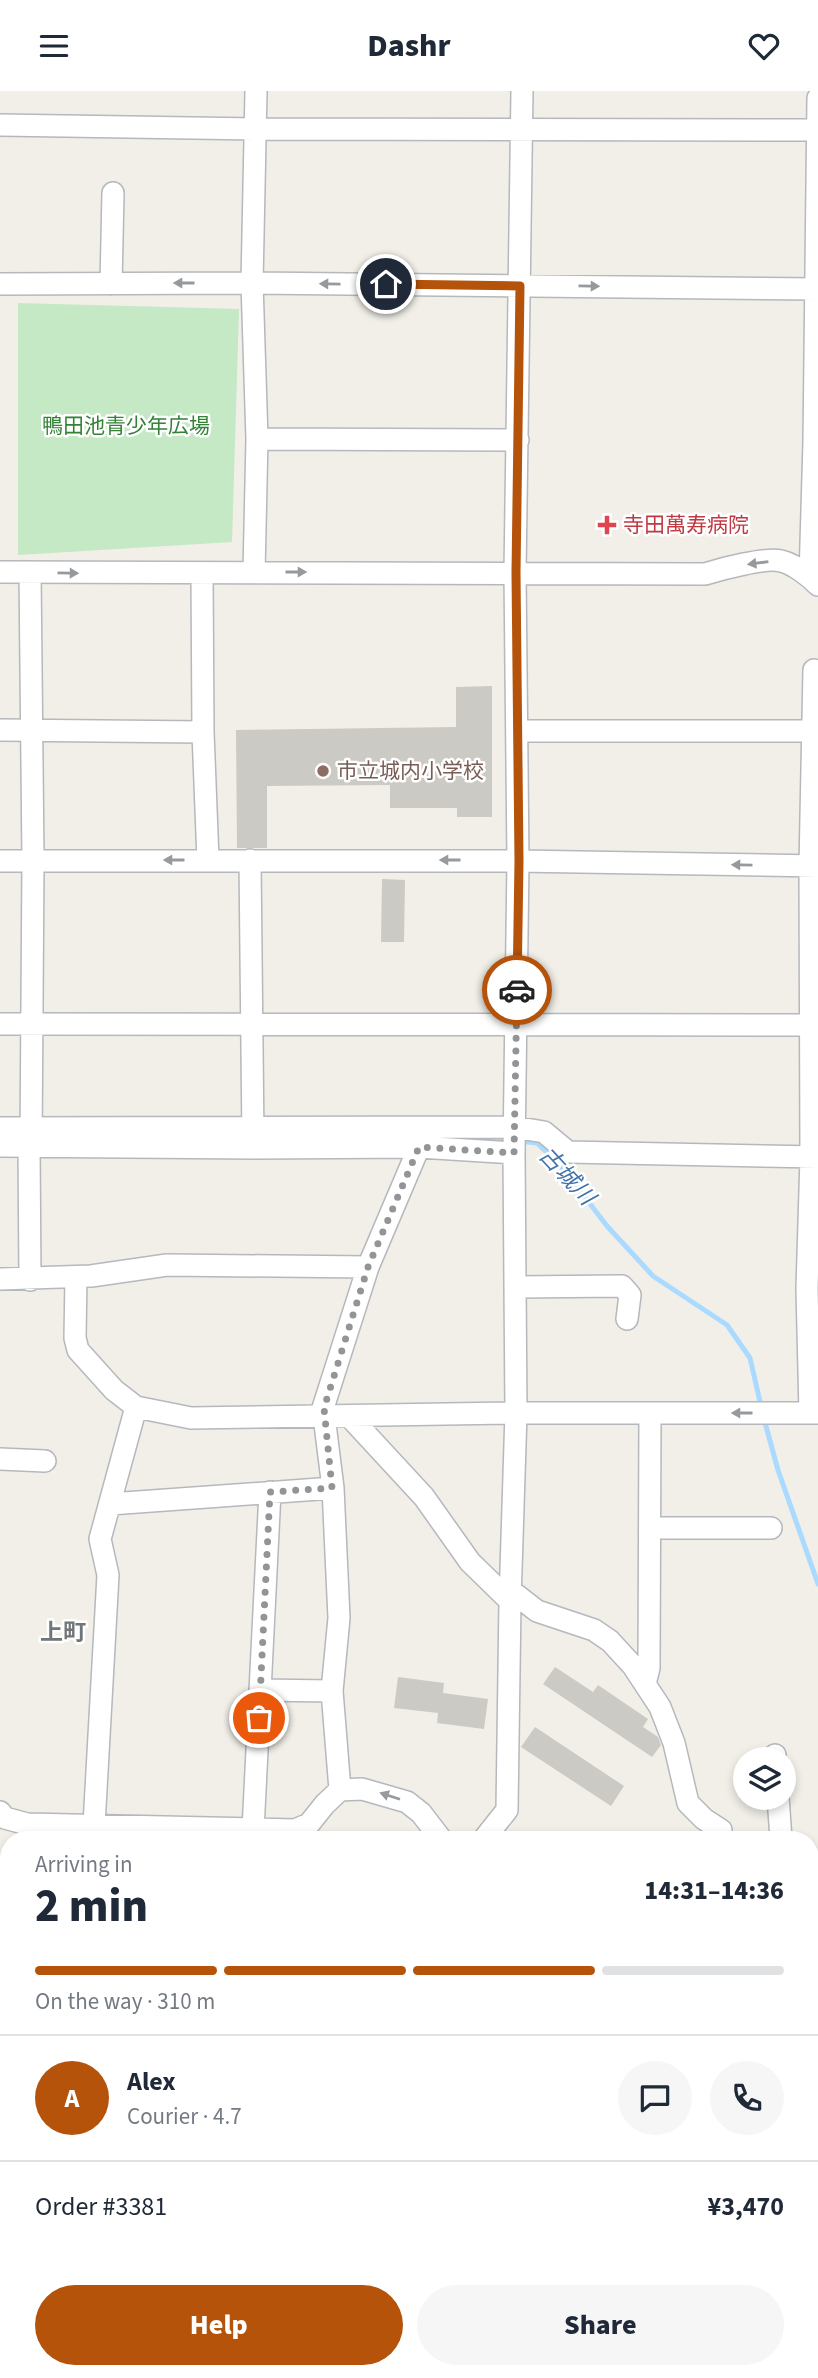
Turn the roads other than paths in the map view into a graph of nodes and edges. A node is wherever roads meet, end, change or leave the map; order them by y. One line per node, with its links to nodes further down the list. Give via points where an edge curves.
1 (256, 91): 6 (street)
2 (522, 91): 5 (street)
3 (818, 98): 7 (street)
4 (0, 125): 6 (street)
5 (522, 128): 6 (street); 7 (street); 12 (street)
6 (256, 129): 9 (street)
7 (818, 130): 13 (street)
8 (113, 193): 11 (street)
9 (252, 283): 11 (street, one-way to 11); 12 (street, one-way to 9); 14 (street)
10 (0, 284): 11 (street)
11 (111, 284)
12 (520, 286): 13 (street, one-way to 13); 15 (street)
13 (817, 289): 16 (street)
14 (257, 439): 15 (street); 19 (street)
15 (518, 440): 20 (street)
16 (816, 442): 22 (street)
17 (0, 572): 18 (street)
18 (30, 572): 21 (street, one-way to 21); 25 (street)
19 (254, 572): 20 (street, one-way to 20); 21 (street)
20 (516, 573): 22 (street, one-way to 20, via 780,560 705,574); 26 (street)
21 (202, 574): 28 (street)
22 (814, 581)
23 (814, 670): 27 (street)
24 (0, 730): 25 (street)
25 (32, 730): 28 (street); 29 (street)
26 (517, 731): 27 (street); 33 (street)
27 (815, 731): 34 (street)
28 (203, 732): 30 (street)
29 (33, 860): 30 (street, one-way to 29); 32 (street); 37 (street)
30 (208, 860): 31 (street)
31 (250, 860): 33 (street, one-way to 31); 39 (street)
32 (0, 861)
33 (519, 861): 34 (street, one-way to 33); 38 (street)
34 (814, 866): 35 (street)
35 (814, 946): 40 (street)
36 (0, 1024): 37 (street)
37 (30, 1024): 39 (street); 44 (street)
38 (516, 1024): 39 (street); 40 (street); 42 (street)
39 (251, 1025): 43 (street)
40 (814, 1025): 48 (street)
41 (0, 1128): 44 (street)
42 (514, 1128): 43 (street); 47 (street); 48 (street, via 544,1132 568,1152)
43 (253, 1138): 44 (street); 46 (street)
44 (30, 1140): 45 (street); 52 (street)
45 (0, 1146)
46 (419, 1147): 47 (street); 49 (street)
47 (514, 1152): 53 (street)
48 (814, 1157): 54 (street)
49 (368, 1267): 50 (street, via 167,1265); 60 (street)
50 (76, 1277): 52 (street); 56 (street, via 78,1350)
51 (0, 1279): 52 (street)
52 (30, 1280)
53 (515, 1287): 55 (street, via 622,1286 630,1295); 57 (street)
54 (812, 1289): 59 (street)
55 (627, 1319)
56 (135, 1408): 60 (street, via 191,1418); 66 (street)
57 (516, 1413): 58 (street); 61 (street); 69 (street)
58 (650, 1413): 59 (street, one-way to 58); 67 (street)
59 (814, 1413)
60 (325, 1417): 61 (street); 64 (street)
61 (350, 1417): 69 (street, via 424,1497 470,1562)
62 (0, 1459): 63 (street)
63 (46, 1461)
64 (332, 1488): 65 (street); 72 (street, via 339,1618)
65 (270, 1492): 66 (street); 71 (street)
66 (110, 1504): 76 (street, via 100,1539 108,1575)
67 (650, 1528): 68 (street); 70 (street)
68 (771, 1528)
69 (510, 1595): 70 (street, via 537,1611 594,1630 610,1641); 79 (street, via 507,1810)
70 (645, 1684): 80 (street, via 674,1743 688,1803)
71 (260, 1691): 72 (street); 77 (street)
72 (332, 1691): 73 (street)
73 (340, 1790): 77 (street, via 309,1824 295,1830); 78 (street, one-way to 73, via 422,1812 407,1802 362,1789)
74 (779, 1810): 81 (street)
75 (2, 1818): 76 (street, via 27,1824)
76 (94, 1825): 77 (street)
77 (253, 1830)
78 (435, 1831)
79 (490, 1831)
80 (721, 1831)
81 (780, 1831)

